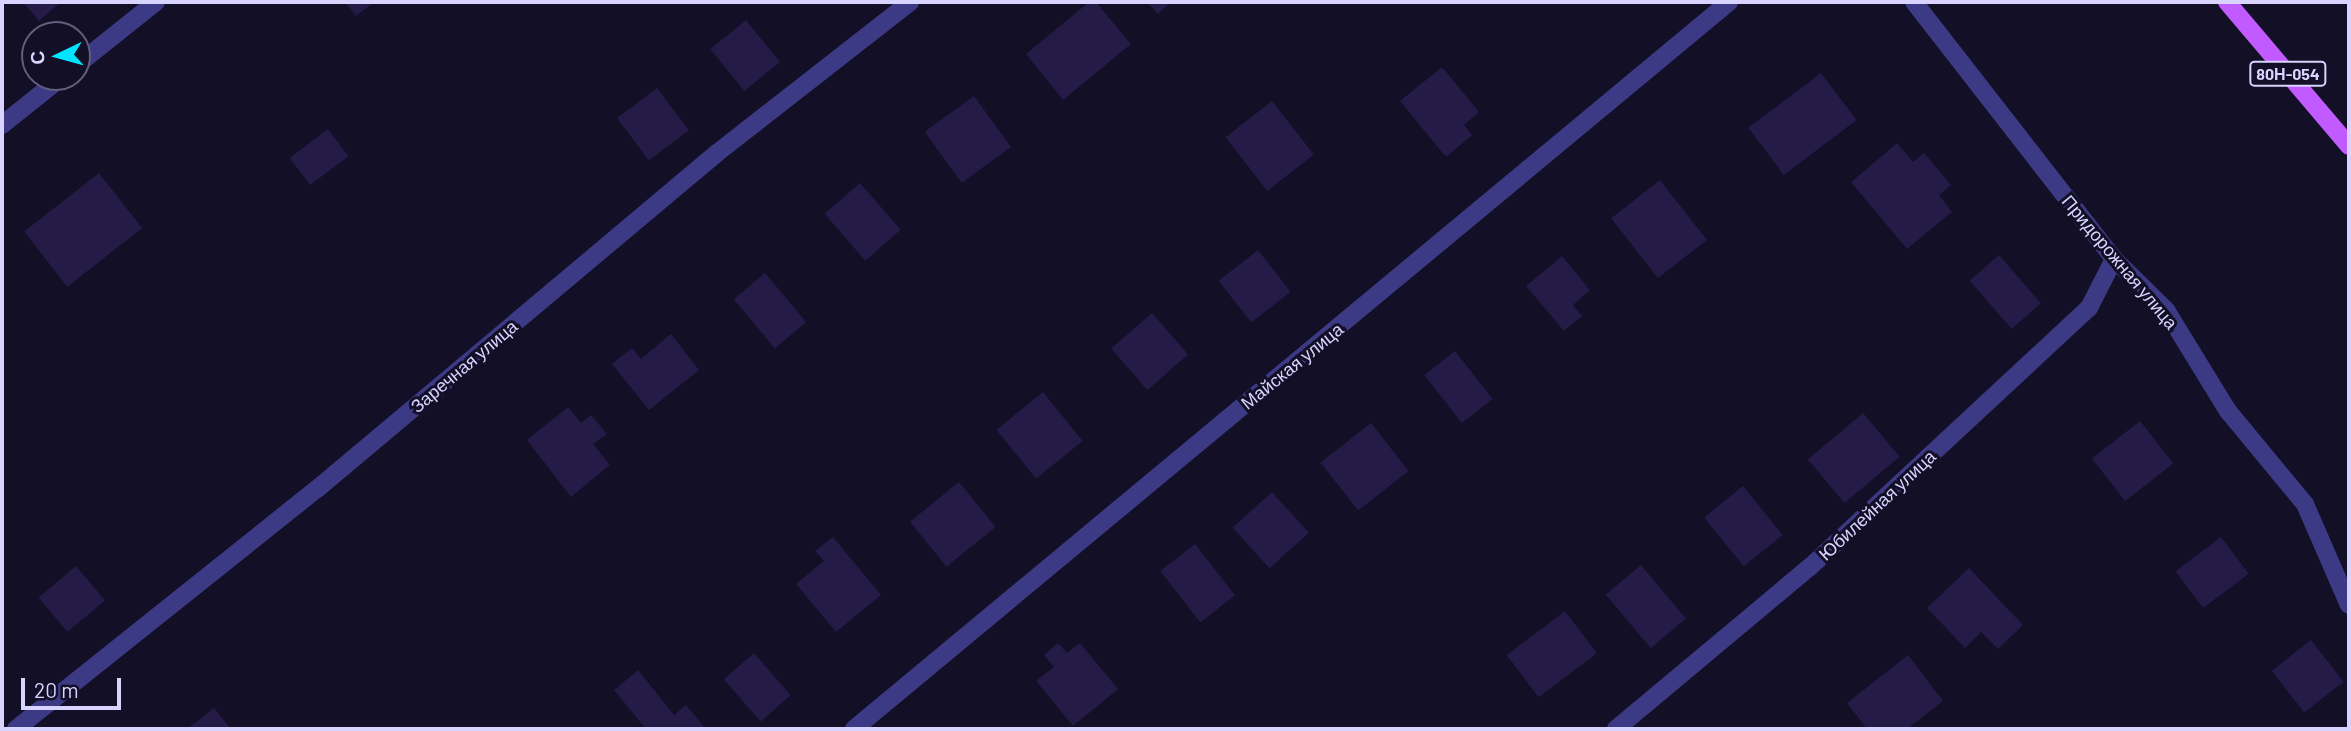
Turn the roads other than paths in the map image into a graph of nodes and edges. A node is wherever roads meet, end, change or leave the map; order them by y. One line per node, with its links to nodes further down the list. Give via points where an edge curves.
1 (156, 2): 6 (street)
2 (910, 2): 12 (street, Заречная улица, via 717,153 317,489)
3 (1729, 2): 13 (street, Майская улица)
4 (1913, 2): 10 (street, Придорожная улица)
5 (2228, 2): 9 (main road, 80Н-054)
6 (91, 54)
7 (44, 91): 8 (street)
8 (2, 125)
9 (2349, 146)
10 (2114, 259): 11 (street, Придорожная улица, via 2166,310 2228,411 2305,504); 14 (street, Юбилейная улица, via 2089,308 1810,567)
11 (2349, 605)
12 (16, 729)
13 (854, 729)
14 (1616, 729)

